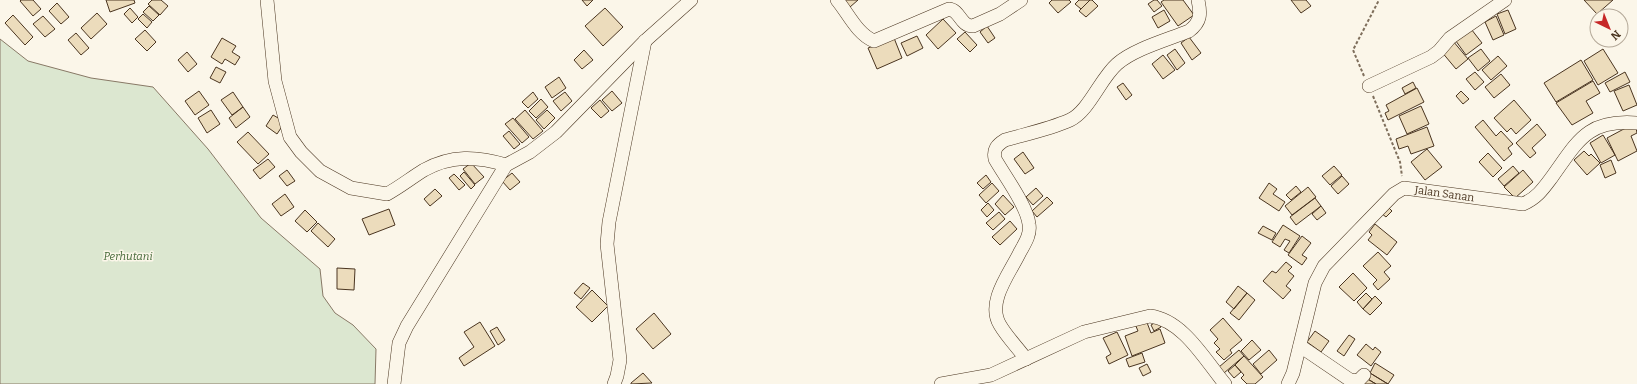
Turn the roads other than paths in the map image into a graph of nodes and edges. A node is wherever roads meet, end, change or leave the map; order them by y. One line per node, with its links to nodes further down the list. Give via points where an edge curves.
1 (267, 0): 10 (street, via 275,81 290,136 301,152 320,170 351,188 387,194 426,169 447,162 484,158)
2 (691, 0): 7 (street)
3 (837, 0): 4 (street, via 861,32 874,41 948,9 956,12 964,24 973,26 1000,14)
4 (1021, 0)
5 (1198, 0): 12 (street, via 1200,20 1195,27 1130,55 1118,64 1105,76 1080,114 1070,120 1005,140 997,145 995,159 1026,213 1029,224 1026,240 999,294 996,317)
6 (1505, 0): 8 (street, via 1450,38 1431,57)
7 (645, 41): 10 (street, via 556,132 530,152); 15 (street, via 607,244 620,360)
8 (1369, 86)
9 (1637, 123): 11 (street, Jalan Sanan, via 1622,122 1591,129 1577,142 1541,193 1523,204 1404,188 1394,194 1324,266 1315,283)
10 (506, 164): 14 (street, via 407,326 399,344)
11 (1300, 346): 13 (street, via 1350,380 1358,381); 18 (street, Jalan Sanan)
12 (1026, 359): 16 (street, via 991,375); 17 (street, via 1084,332 1156,316 1172,323 1183,332)
13 (1364, 375)
14 (394, 384)
15 (614, 384)
16 (941, 384)
17 (1224, 384)
18 (1288, 384)

